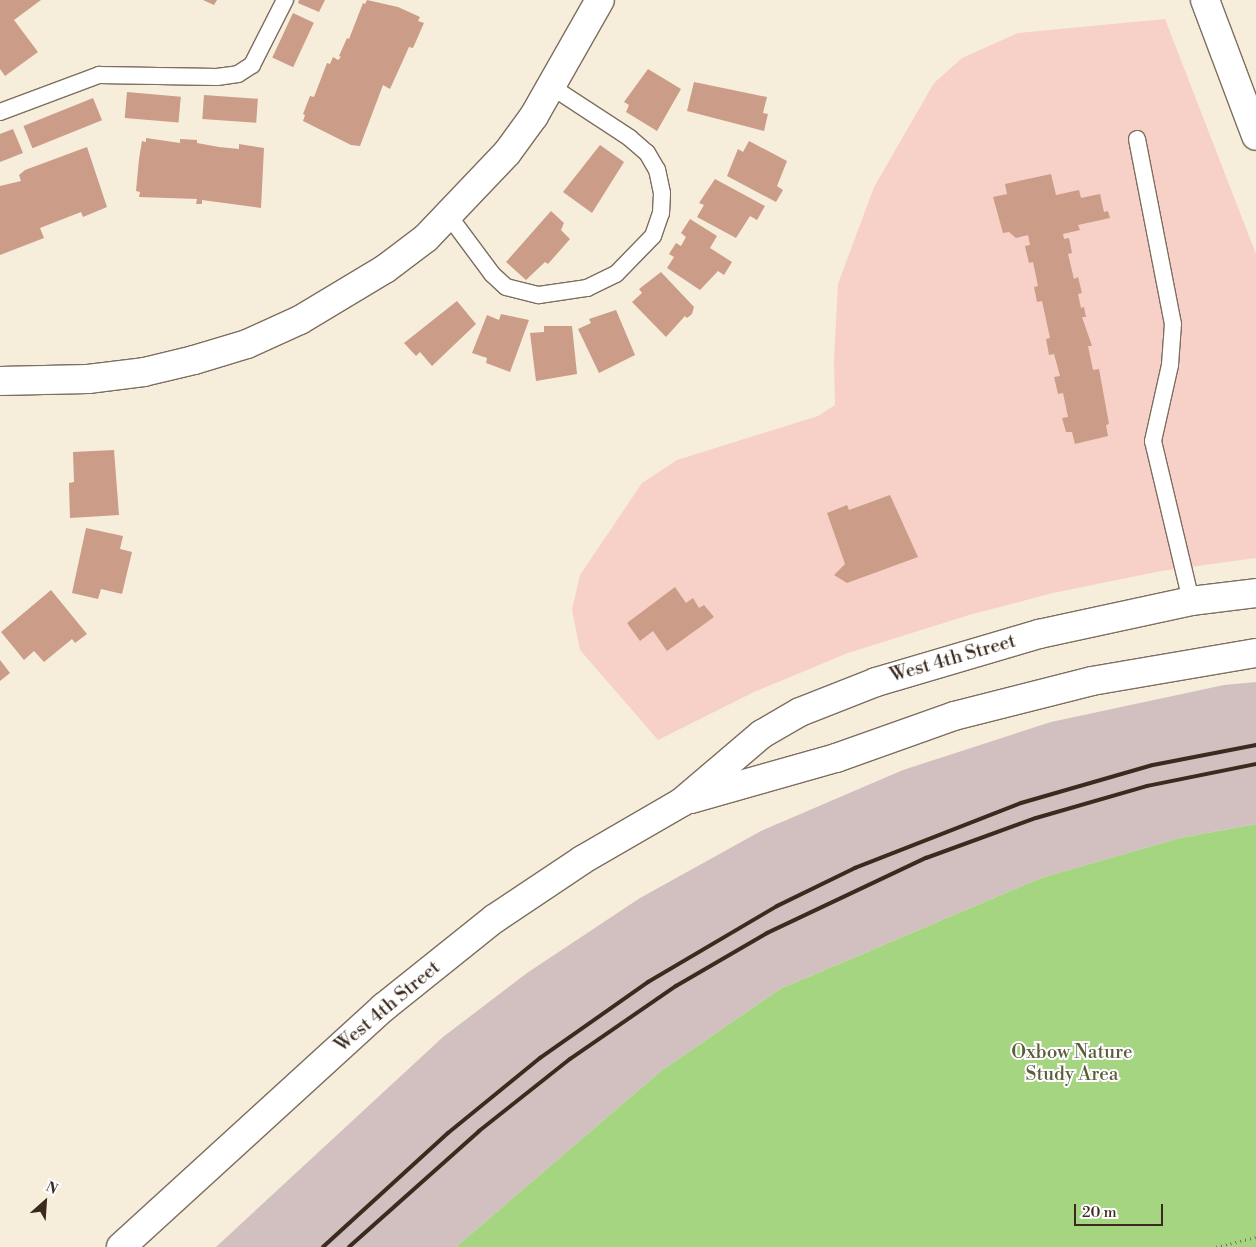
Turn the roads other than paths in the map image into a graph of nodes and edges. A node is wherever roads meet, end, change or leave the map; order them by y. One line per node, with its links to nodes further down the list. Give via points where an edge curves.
1 (286, 0): 5 (lane, via 252,65 238,74 217,78 99,75)
2 (600, 0): 4 (main road)
3 (1205, 0): 6 (main road)
4 (552, 88): 8 (main road, via 507,153); 8 (lane, via 630,138 647,153 658,170 662,193 661,213 653,236 616,274 587,288 539,295 506,287 492,274)
5 (0, 112)
6 (1256, 136)
7 (1137, 139): 11 (lane, via 1173,324 1170,365 1153,441)
8 (449, 216): 9 (main road, via 426,238 357,287 300,320 247,344 144,372 88,379)
9 (0, 381)
10 (1256, 593): 11 (main road, West 4th Street)
11 (1192, 601): 13 (main road, West 4th Street, via 1039,634 876,682 800,712 762,734)
12 (1256, 653): 13 (main road, West 4th Street, via 1092,681 954,716 836,758)
13 (682, 802): 14 (main road, West 4th Street, via 582,860 494,920 384,1007)
14 (121, 1247)

